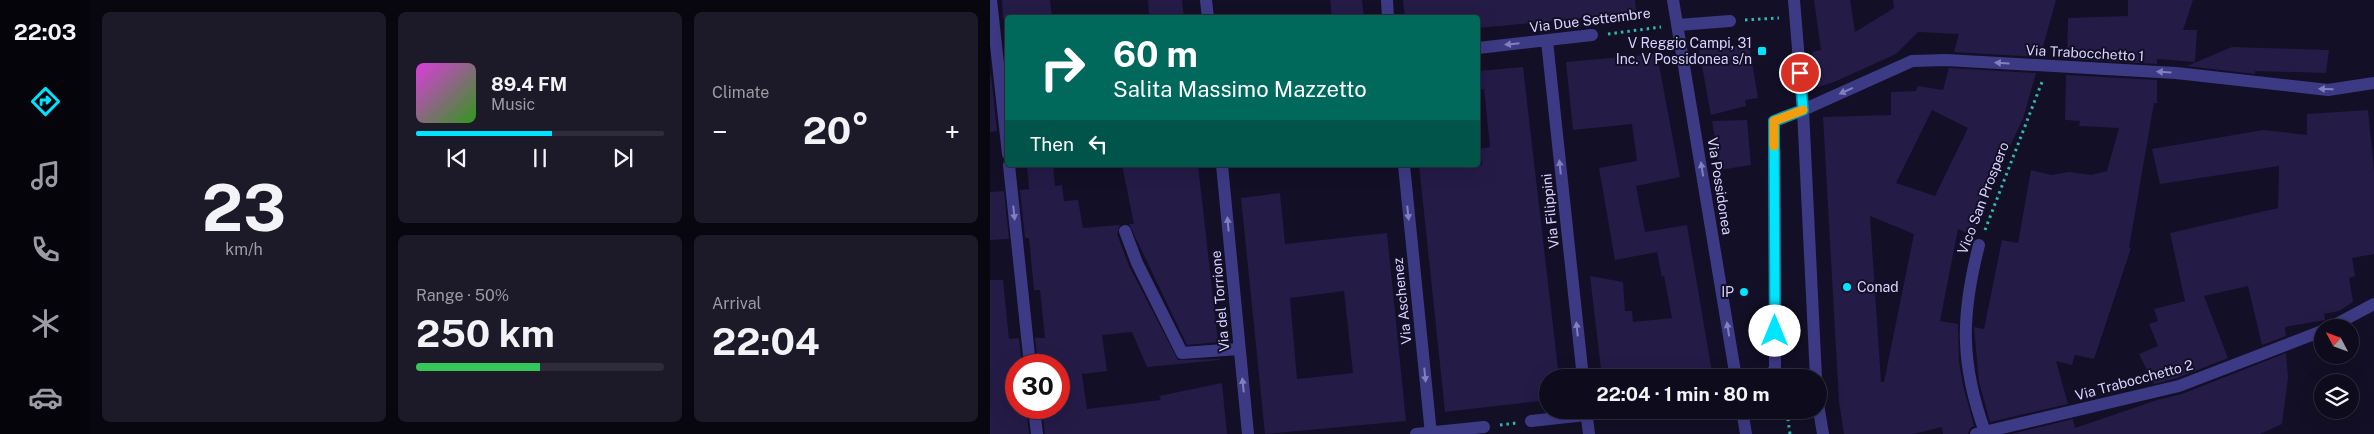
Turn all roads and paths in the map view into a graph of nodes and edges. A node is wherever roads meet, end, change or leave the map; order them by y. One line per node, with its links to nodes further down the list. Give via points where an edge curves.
1 (991, 0): 16 (street)
2 (1206, 0): 6 (street)
3 (1386, 0): 7 (street)
4 (1673, 0): 10 (street, Via Possidonea)
5 (1794, 0): 8 (street)
6 (1208, 15)
7 (1388, 15)
8 (1795, 16): 9 (path); 17 (street)
9 (1730, 22): 10 (street)
10 (1678, 26): 11 (path, Via Due Settembre); 30 (street, Via Possidonea, one-way to 10)
11 (1592, 35): 12 (street, Via Due Settembre)
12 (1547, 41): 13 (street, Via Due Settembre, one-way to 13); 29 (street, Via Filippini, one-way to 12)
13 (1480, 48)
14 (2046, 65): 15 (street, Via Trabocchetto 1, one-way to 14, via 2328,90 2176,73); 17 (street, Via Trabocchetto 1, one-way to 17, via 1912,61); 23 (path, Vico San Prospero, via 2041,89)
15 (2374, 83)
16 (1000, 94): 18 (street)
17 (1803, 110): 31 (street, Via Trabocchetto 1, via 1774,121); 32 (street)
18 (1005, 132)
19 (1009, 167): 28 (street, one-way to 28)
20 (1222, 167): 27 (street, Via del Torrione, one-way to 20)
21 (1404, 167): 41 (street, Via Aschenez, one-way to 41)
22 (1125, 231): 27 (street, via 1137,263 1182,353)
23 (1979, 245): 42 (street, Vico San Prospero, via 1964,324 1966,362)
24 (2374, 304): 25 (street)
25 (2346, 319)
26 (2314, 333): 42 (street, Via Trabocchetto 2, via 2179,386)
27 (1239, 349): 44 (street, Via del Torrione, one-way to 27)
28 (1029, 354)
29 (1582, 369)
30 (1735, 369)
31 (1775, 369)
32 (1816, 369)
33 (1035, 419): 43 (street)
34 (1543, 419): 39 (street)
35 (1587, 419): 46 (street)
36 (1744, 419): 47 (street)
37 (1789, 419): 48 (path)
38 (1821, 419): 49 (street)
39 (1531, 421): 40 (path)
40 (1484, 427): 41 (street)
41 (1431, 433): 45 (street)
42 (1981, 433)
43 (1037, 434)
44 (1248, 434)
45 (1416, 434)
46 (1589, 434)
47 (1746, 434)
48 (1790, 434)
49 (1824, 434)

